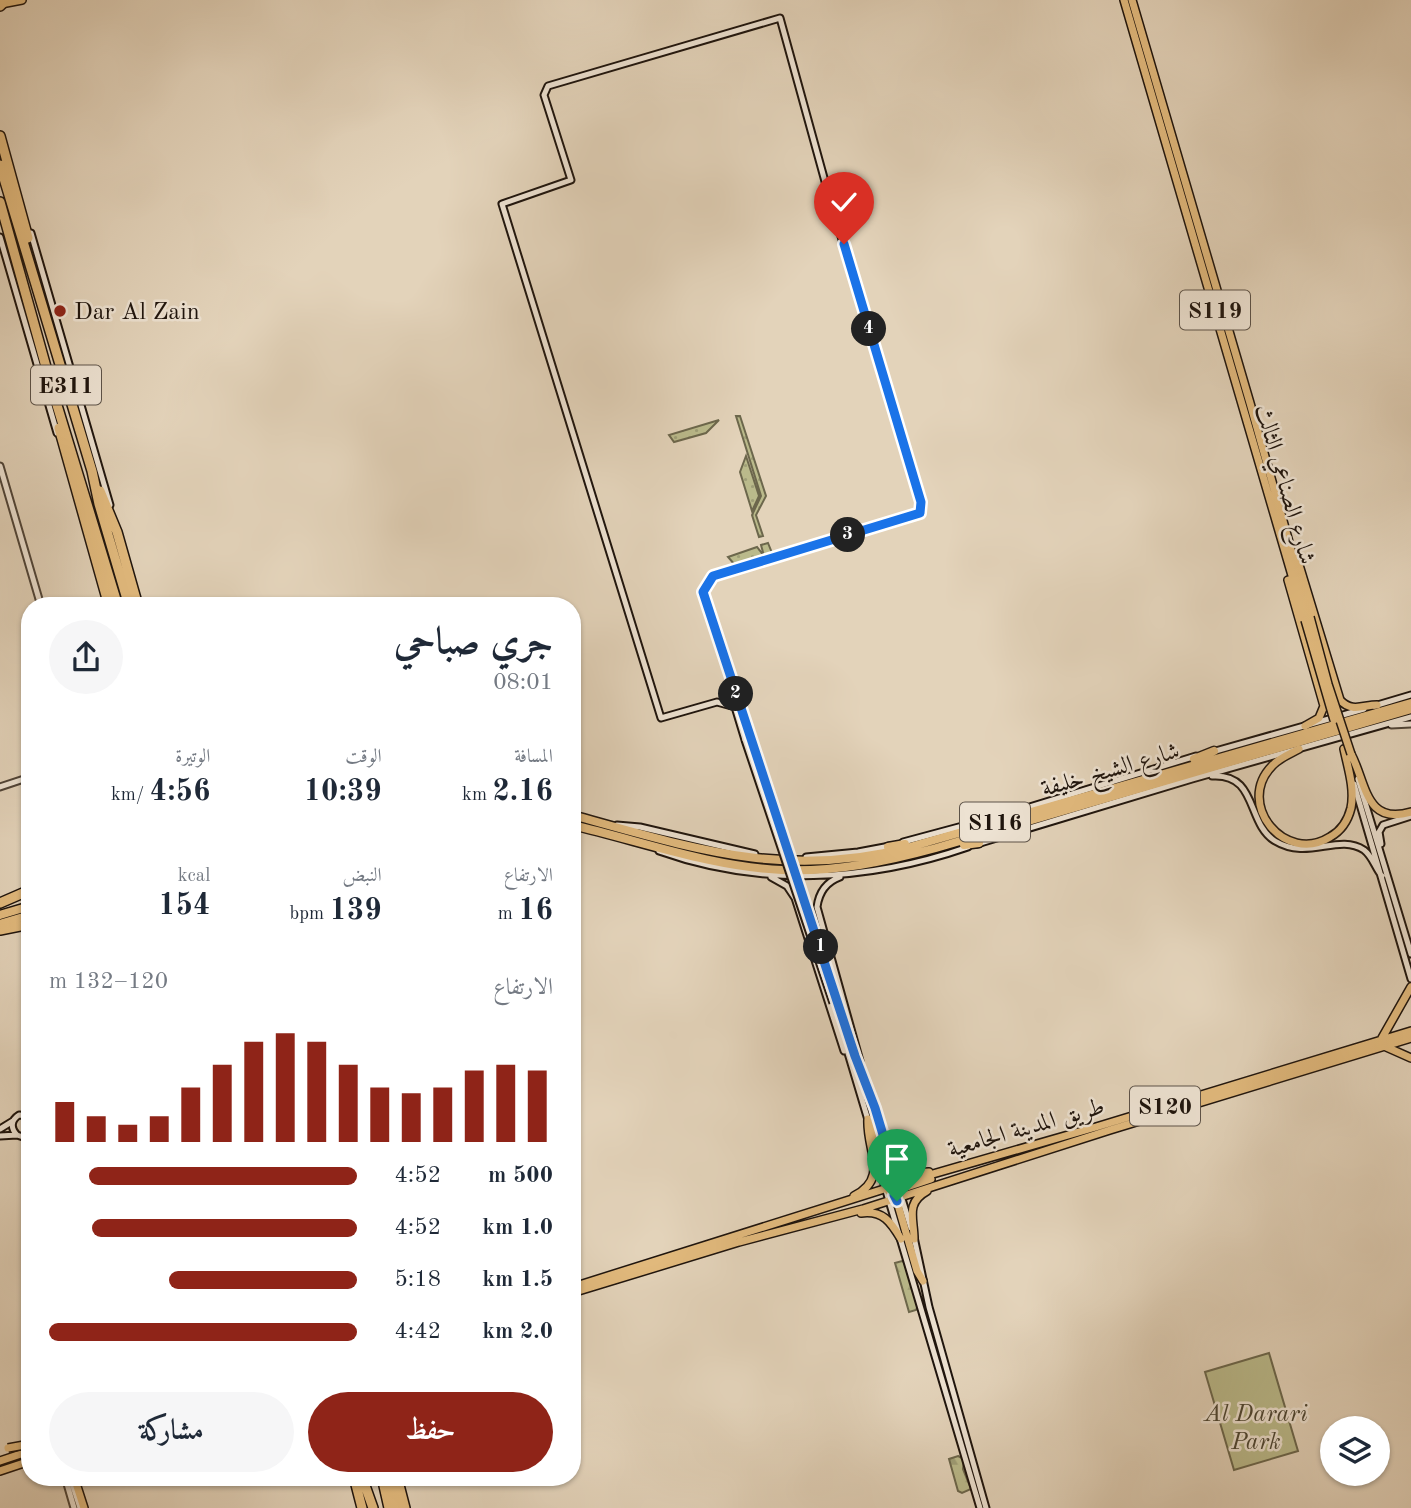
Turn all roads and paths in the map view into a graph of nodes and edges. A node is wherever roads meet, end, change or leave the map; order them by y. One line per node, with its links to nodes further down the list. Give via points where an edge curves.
1 (22, 0): 4 (main road)
2 (1124, 0): 6 (main road, شارع الصناعي الثالث / S119)
3 (1132, 0): 8 (main road, شارع الصناعي الثالث / S119)
4 (1, 4)
5 (0, 136): 10 (highway)
6 (1172, 162): 8 (main road, via 1179,176); 13 (main road, شارع الصناعي الثالث / S119)
7 (0, 165): 14 (highway, E311)
8 (1184, 176): 15 (main road, شارع الصناعي الثالث / S119)
9 (0, 202): 12 (highway, E311)
10 (20, 204): 14 (highway); 20 (main road)
11 (0, 222): 12 (highway)
12 (5, 239): 16 (highway, E311); 19 (main road, via 66,468)
13 (1199, 258): 15 (main road); 21 (main road, شارع الصناعي الثالث / S119)
14 (30, 261): 18 (highway, E311)
15 (1210, 268): 21 (main road, شارع الصناعي الثالث / S119)
16 (53, 391): 19 (highway); 24 (highway, E311)
17 (0, 466): 22 (main road)
18 (92, 471): 20 (highway); 25 (highway, E311)
19 (74, 480): 23 (highway)
20 (112, 519): 26 (highway)
21 (1280, 524): 29 (main road, via 1305,580 1340,700 1354,708); 34 (main road, via 1286,572 1324,702 1321,715); 38 (main road, شارع الصناعي الثالث / S119, bridge, via 1323,686)
22 (38, 597)
23 (106, 597)
24 (115, 597)
25 (127, 597)
26 (135, 597)
27 (1411, 695): 29 (main road)
28 (1411, 703): 39 (highway, شارع الشيخ خليفة / S116)
29 (1377, 705): 34 (main road)
30 (1411, 709): 45 (highway, شارع الشيخ خليفة / S116)
31 (1411, 717): 33 (main road)
32 (1411, 723): 33 (main road)
33 (1385, 725): 36 (main road)
34 (1305, 726): 37 (main road)
35 (747, 739): 35 (main road, via 703,592 713,576 920,513 921,509 779,18 548,86 544,95 570,180 502,204 661,718 717,702 734,708); 73 (main road, bridge)
36 (1299, 749): 40 (main road); 42 (main road, via 1272,765 1261,783 1261,812 1275,834 1300,844 1329,838 1347,818)
37 (1214, 751): 39 (highway); 54 (main road)
38 (1347, 752): 42 (main road); 42 (main road)
39 (1154, 776): 52 (highway, شارع الشيخ خليفة / S116)
40 (1192, 779): 44 (main road); 59 (main road, via 1218,775 1235,780 1273,839 1299,849 1357,847 1369,855)
41 (21, 781): 43 (main road)
42 (1357, 786): 47 (main road, via 1376,808 1395,815); 55 (main road); 59 (main road)
43 (0, 787)
44 (1142, 795): 45 (highway); 53 (main road)
45 (1081, 806): 56 (highway, شارع الشيخ خليفة / S116)
46 (595, 811): 48 (highway)
47 (1411, 814): 55 (main road, via 1381,827)
48 (581, 816)
49 (581, 818): 51 (highway, شارع الشيخ خليفة / S116)
50 (581, 826): 51 (highway, شارع الشيخ خليفة / S116)
51 (609, 830): 52 (highway, شارع الشيخ خليفة / S116, via 720,854 790,862 873,856); 54 (main road, via 634,826 770,855 818,856); 56 (highway, شارع الشيخ خليفة / S116, via 714,861 769,869 832,869); 58 (main road, via 706,866)
52 (952, 835): 54 (highway)
53 (979, 843): 56 (highway, via 909,860); 57 (main road, via 900,867)
54 (888, 847)
55 (1381, 858): 69 (main road)
56 (890, 860)
57 (855, 874): 58 (main road); 80 (main road, via 827,884 817,907)
58 (765, 875): 79 (main road, via 783,883 795,898)
59 (1382, 876): 71 (main road)
60 (21, 892): 62 (highway)
61 (21, 898): 62 (highway)
62 (0, 903)
63 (21, 909): 64 (highway)
64 (0, 915)
65 (21, 918): 66 (highway)
66 (0, 924)
67 (21, 926): 68 (highway)
68 (0, 930)
69 (1410, 945): 70 (main road)
70 (1411, 954)
71 (1411, 979)
72 (1411, 987): 76 (main road)
73 (836, 1002): 79 (main road); 80 (main road)
74 (1411, 1031): 76 (main road, طريق المدينة الجامعية / S120)
75 (1411, 1038): 76 (main road, طريق المدينة الجامعية / S120)
76 (1382, 1043): 77 (main road); 78 (main road, طريق المدينة الجامعية / S120); 81 (main road, طريق المدينة الجامعية / S120)
77 (1411, 1058)
78 (1300, 1066): 81 (main road); 90 (main road, طريق المدينة الجامعية / S120)
79 (854, 1073): 84 (main road)
80 (862, 1074): 89 (main road)
81 (1278, 1078): 92 (main road, طريق المدينة الجامعية / S120)
82 (21, 1114): 83 (main road)
83 (13, 1121): 85 (main road); 86 (main road)
84 (869, 1123): 91 (main road, via 889,1171); 94 (main road); 94 (main road, via 875,1153); 95 (main road, via 873,1178 862,1192)
85 (0, 1129)
86 (17, 1135): 87 (main road); 88 (main road)
87 (0, 1136)
88 (21, 1136)
89 (883, 1137): 90 (main road, via 899,1164 910,1171); 91 (main road)
90 (957, 1168): 94 (main road)
91 (895, 1174): 94 (main road)
92 (938, 1184): 94 (main road, طريق المدينة الجامعية / S120); 98 (main road, via 921,1194 912,1207)
93 (873, 1193): 94 (main road, طريق المدينة الجامعية / S120); 95 (main road, طريق المدينة الجامعية / S120); 96 (main road, via 873,1198 838,1209)
94 (894, 1193): 96 (main road, طريق المدينة الجامعية / S120); 97 (main road); 98 (main road); 99 (main road)
95 (842, 1203): 100 (main road, طريق المدينة الجامعية / S120)
96 (830, 1217): 97 (main road, via 877,1213 889,1220); 101 (main road, طريق المدينة الجامعية / S120)
97 (901, 1239): 102 (main road)
98 (914, 1239): 99 (main road)
99 (923, 1280): 103 (main road)
100 (581, 1285)
101 (581, 1286)
102 (948, 1398): 103 (main road); 124 (main road)
103 (961, 1420): 125 (main road)
104 (21, 1453): 105 (main road)
105 (0, 1461)
106 (21, 1464): 107 (main road)
107 (0, 1471)
108 (67, 1486): 117 (main road)
109 (75, 1486): 118 (main road)
110 (77, 1486): 118 (main road)
111 (356, 1486): 119 (highway)
112 (365, 1486): 120 (highway)
113 (370, 1486): 120 (highway)
114 (384, 1486): 121 (highway)
115 (392, 1486): 122 (highway)
116 (399, 1486): 123 (highway)
117 (74, 1508)
118 (82, 1508)
119 (362, 1508)
120 (374, 1508)
121 (389, 1508)
122 (398, 1508)
123 (405, 1508)
124 (980, 1508)
125 (986, 1508)

